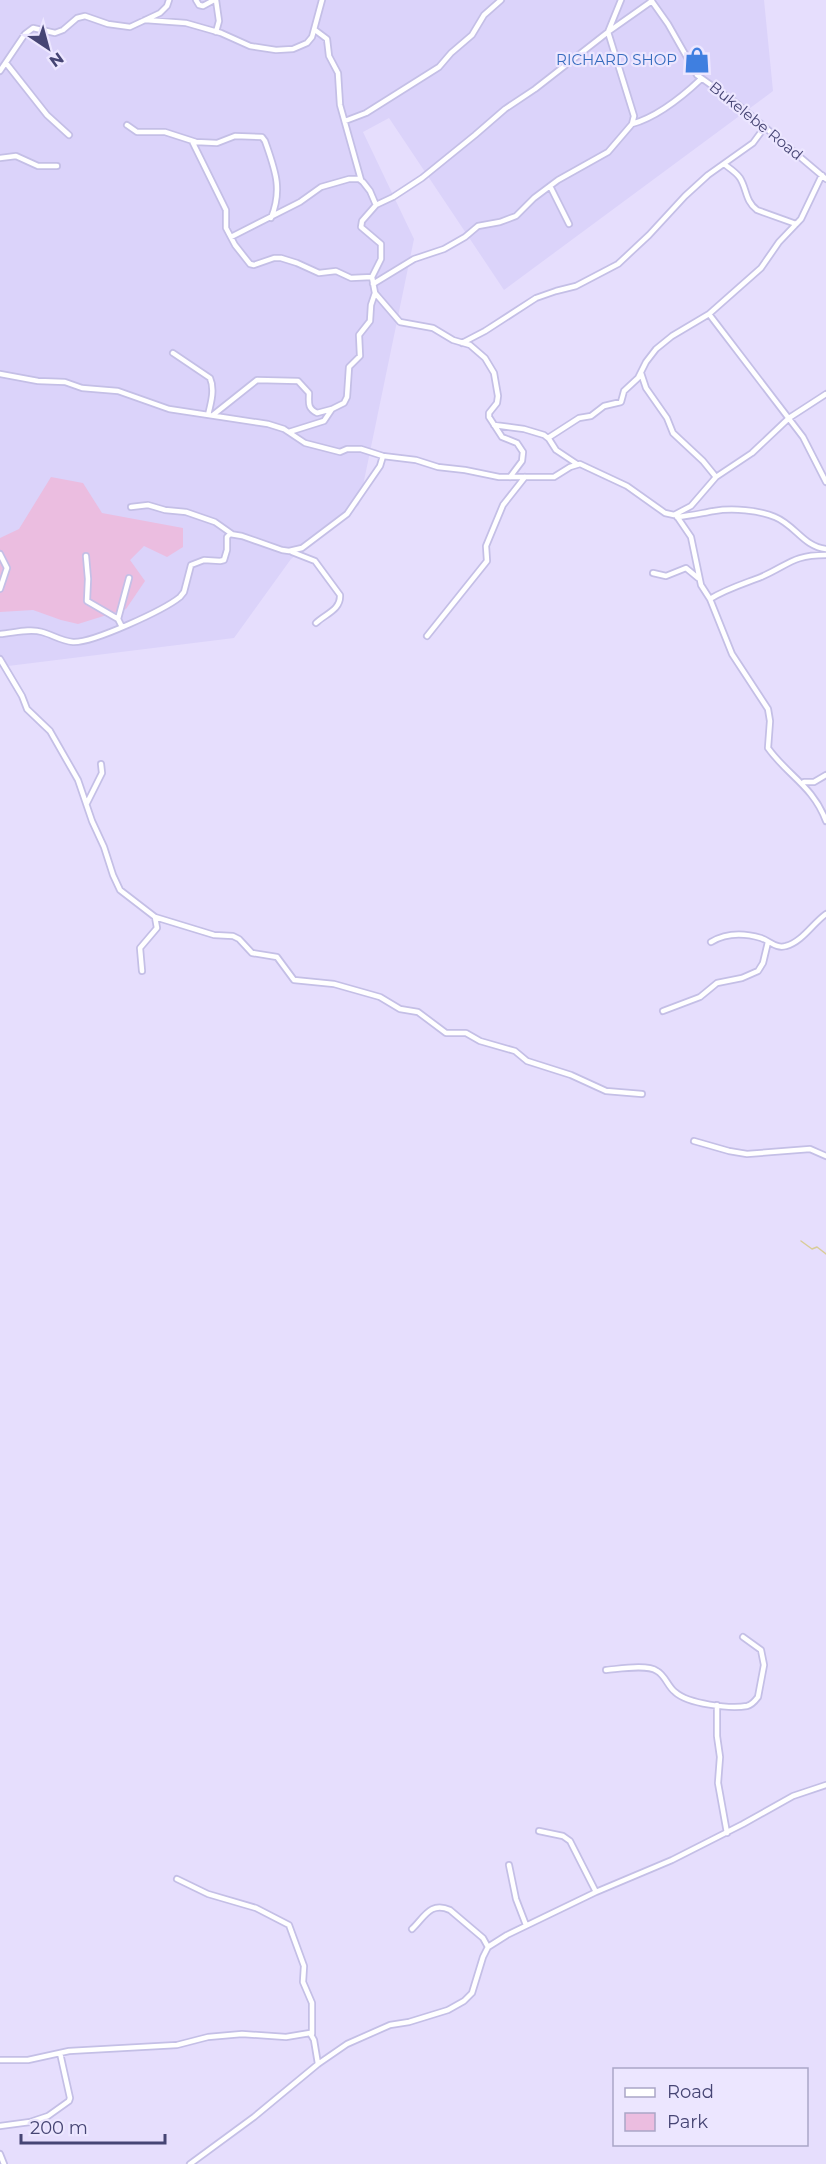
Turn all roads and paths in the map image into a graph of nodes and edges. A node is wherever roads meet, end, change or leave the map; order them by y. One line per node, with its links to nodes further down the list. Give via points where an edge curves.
1 (169, 0): 8 (street, via 162,11)
2 (196, 0): 3 (street, via 203,6)
3 (215, 0): 10 (street, via 219,21)
4 (322, 0): 9 (street)
5 (501, 0): 15 (street, via 439,67 366,113)
6 (621, 0): 11 (street)
7 (652, 1): 11 (street); 14 (street, Bukelebe Road)
8 (145, 20): 10 (street, via 186,23); 12 (street, via 126,28 85,16 55,33 33,28)
9 (315, 30): 10 (street, via 307,43 284,50 250,46); 15 (street, via 329,44)
10 (216, 32)
11 (608, 32): 16 (street, via 632,107); 27 (street, via 505,109 422,178)
12 (6, 63): 13 (street); 19 (street, via 47,115)
13 (0, 71)
14 (701, 79): 16 (street, via 656,113); 18 (street, Bukelebe Road)
15 (345, 121): 25 (street)
16 (632, 124): 26 (street, via 608,152)
17 (127, 125): 20 (street, via 137,132 165,132)
18 (764, 128): 22 (street, via 753,143); 24 (street, Bukelebe Road)
19 (69, 135)
20 (192, 141): 28 (street, via 217,143 235,136 254,135 264,139 278,190); 31 (street, via 226,210 225,225)
21 (0, 158): 23 (street, via 16,156 38,166)
22 (724, 164): 30 (street, via 741,179 752,206); 36 (street, via 675,206 617,265 576,286 536,298)
23 (57, 166)
24 (824, 177): 30 (street)
25 (361, 180): 27 (street); 28 (street, via 321,186)
26 (550, 186): 29 (street); 33 (street, via 516,216 478,226 452,245 414,259)
27 (376, 206): 32 (street, via 361,225 382,247)
28 (270, 218): 31 (street)
29 (569, 224)
30 (796, 224): 35 (street, via 760,268)
31 (231, 237): 32 (street, via 253,265 281,258 319,273 336,271 351,278)
32 (372, 277): 33 (street)
33 (373, 284): 34 (street)
34 (375, 293): 36 (street, via 400,322 428,326); 41 (street, via 369,323 359,336 360,356 350,367 347,397)
35 (709, 314): 38 (street, via 656,349); 43 (street)
36 (462, 343): 44 (street, via 472,347 492,368 497,400 489,414)
37 (173, 353): 42 (street, via 210,378)
38 (641, 373): 46 (street, via 624,391 620,403 579,418); 51 (street, via 673,434)
39 (0, 374): 42 (street, via 118,391 169,409)
40 (826, 394): 43 (street)
41 (332, 409): 42 (street, via 317,413 311,409 309,393 298,381 262,379); 45 (street, via 324,421)
42 (210, 415): 45 (street, via 268,424)
43 (789, 418): 51 (street, via 752,453); 52 (street)
44 (494, 425): 46 (street); 49 (street, via 502,437 517,443 524,452)
45 (289, 432): 47 (street, via 312,445 340,452 361,449)
46 (548, 438): 48 (street, via 556,450)
47 (383, 456): 49 (street); 57 (street, via 347,514 302,548)
48 (577, 464): 50 (street, via 554,477); 54 (street, via 627,486 665,513)
49 (510, 477): 50 (street)
50 (525, 477): 70 (street, via 503,505 486,546 487,561)
51 (716, 477): 54 (street, via 696,502)
52 (826, 482)
53 (130, 507): 55 (street, via 147,505 186,512 215,522)
54 (676, 516): 56 (street, via 717,510 768,515 788,525 813,547); 63 (street, via 694,545)
55 (232, 534): 57 (street); 68 (street, via 227,537 224,560 191,565 180,597)
56 (826, 549)
57 (289, 551): 67 (street, via 315,561 340,595 336,608)
58 (0, 554): 64 (street, via 8,568)
59 (826, 555): 65 (street, via 796,558)
60 (86, 556): 66 (street, via 87,601)
61 (653, 573): 63 (street, via 669,576 686,568)
62 (129, 578): 66 (street)
63 (700, 580): 65 (street)
64 (0, 589)
65 (710, 599): 74 (street, via 732,654 768,709 768,748)
66 (118, 619): 68 (street)
67 (316, 623)
68 (122, 627): 69 (street, via 77,642 39,631)
69 (0, 634)
70 (428, 636)
71 (0, 659): 75 (street, via 27,709 50,731)
72 (101, 764): 75 (street, via 102,773)
73 (826, 775): 74 (street, via 814,782)
74 (801, 782): 76 (street, via 818,802)
75 (87, 803): 78 (street, via 119,887)
76 (826, 821)
77 (826, 914): 80 (street, via 790,945 780,947)
78 (155, 916): 81 (street, via 157,927 140,948); 83 (street, via 214,935 233,936 252,953 277,957 294,980 334,984 380,997 399,1009 418,1012 446,1033 466,1033 606,1091)
79 (711, 942): 80 (street, via 731,934)
80 (768, 942): 82 (street, via 758,971 717,983 700,998)
81 (142, 970)
82 (663, 1011)
83 (642, 1094)
84 (694, 1141): 85 (street, via 747,1154 810,1149)
85 (826, 1156)
86 (744, 1637): 88 (street, via 762,1654 764,1665 758,1697 747,1706)
87 (606, 1670): 88 (street, via 655,1669 675,1693 690,1701)
88 (717, 1705): 91 (street, via 717,1783)
89 (826, 1785): 91 (street, via 793,1796)
90 (539, 1831): 94 (street, via 570,1841)
91 (727, 1833): 94 (street)
92 (509, 1865): 95 (street)
93 (177, 1879): 100 (street, via 208,1894 256,1908 289,1925 312,2003)
94 (596, 1892): 95 (street)
95 (526, 1925): 98 (street)
96 (412, 1929): 97 (street, via 424,1914 445,1908)
97 (483, 1938): 98 (street); 99 (street)
98 (495, 1943): 99 (street)
99 (488, 1947): 103 (street, via 472,1993 464,2001 448,2010 378,2030 347,2044)
100 (312, 2034): 101 (street, via 242,2034 202,2037 177,2045); 103 (street)
101 (60, 2052): 102 (street, via 28,2060); 104 (street, via 69,2101 48,2116)
102 (0, 2060)
103 (318, 2064): 106 (street)
104 (0, 2126)
105 (0, 2154): 107 (street)
106 (200, 2155): 108 (street); 109 (street)
107 (4, 2164)
108 (190, 2164)
109 (201, 2164)

